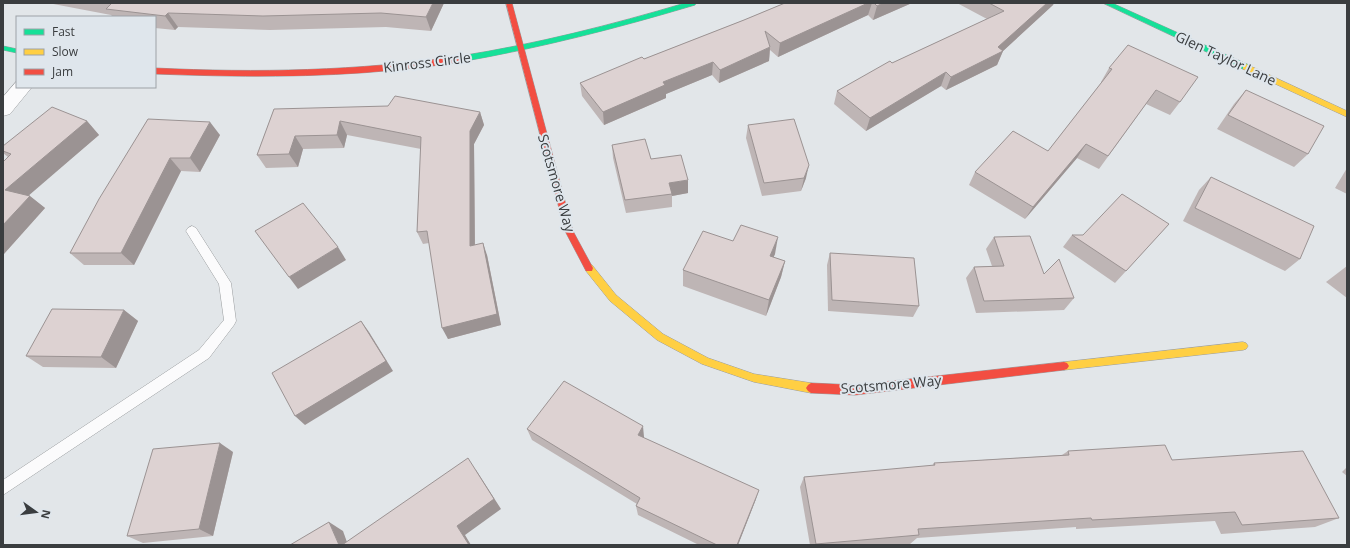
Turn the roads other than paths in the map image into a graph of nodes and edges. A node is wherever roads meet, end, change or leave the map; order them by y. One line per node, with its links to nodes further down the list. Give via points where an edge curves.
1 (509, 3): 5 (street, Scotsmore Way)
2 (693, 3): 5 (street, Kinross Circle, via 594,33)
3 (1106, 3): 10 (street, Glen Taylor Lane)
4 (3, 48): 6 (street)
5 (520, 49): 7 (street, Kinross Circle, via 414,65 338,72 254,75); 12 (street, Scotsmore Way, via 569,232 585,263 613,298 660,337 705,361 754,378 807,388 855,390)
6 (16, 51)
7 (156, 71)
8 (22, 88): 9 (street)
9 (3, 109)
10 (1347, 114)
11 (192, 231): 13 (lane, via 225,283 230,321 204,354)
12 (1243, 346)
13 (3, 488)

